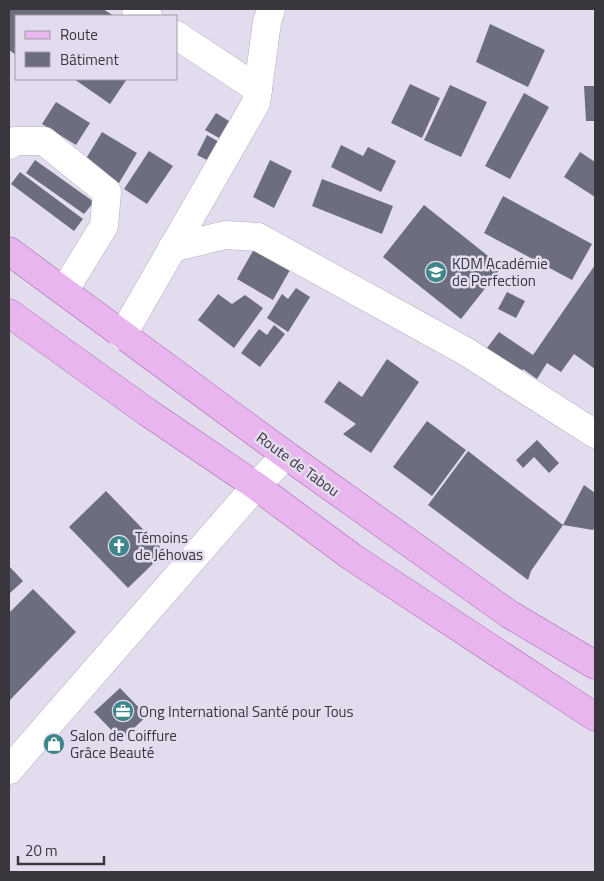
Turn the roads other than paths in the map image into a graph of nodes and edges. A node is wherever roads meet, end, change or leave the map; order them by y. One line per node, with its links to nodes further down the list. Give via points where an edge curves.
1 (271, 9): 3 (street)
2 (178, 36): 3 (street)
3 (258, 89): 5 (street, via 256,103)
4 (9, 145): 7 (street, via 15,141 44,141 107,192 104,226)
5 (172, 248): 9 (street); 10 (street, via 225,235 258,237 465,351)
6 (9, 251): 7 (main road, Route de Tabou)
7 (64, 291): 9 (main road, Route de Tabou)
8 (9, 313): 12 (main road)
9 (122, 336): 11 (main road, Route de Tabou)
10 (595, 434)
11 (286, 455): 12 (street); 13 (main road, Route de Tabou, via 509,614)
12 (256, 486): 14 (main road, via 352,557); 15 (street)
13 (595, 665)
14 (595, 717)
15 (9, 770)

